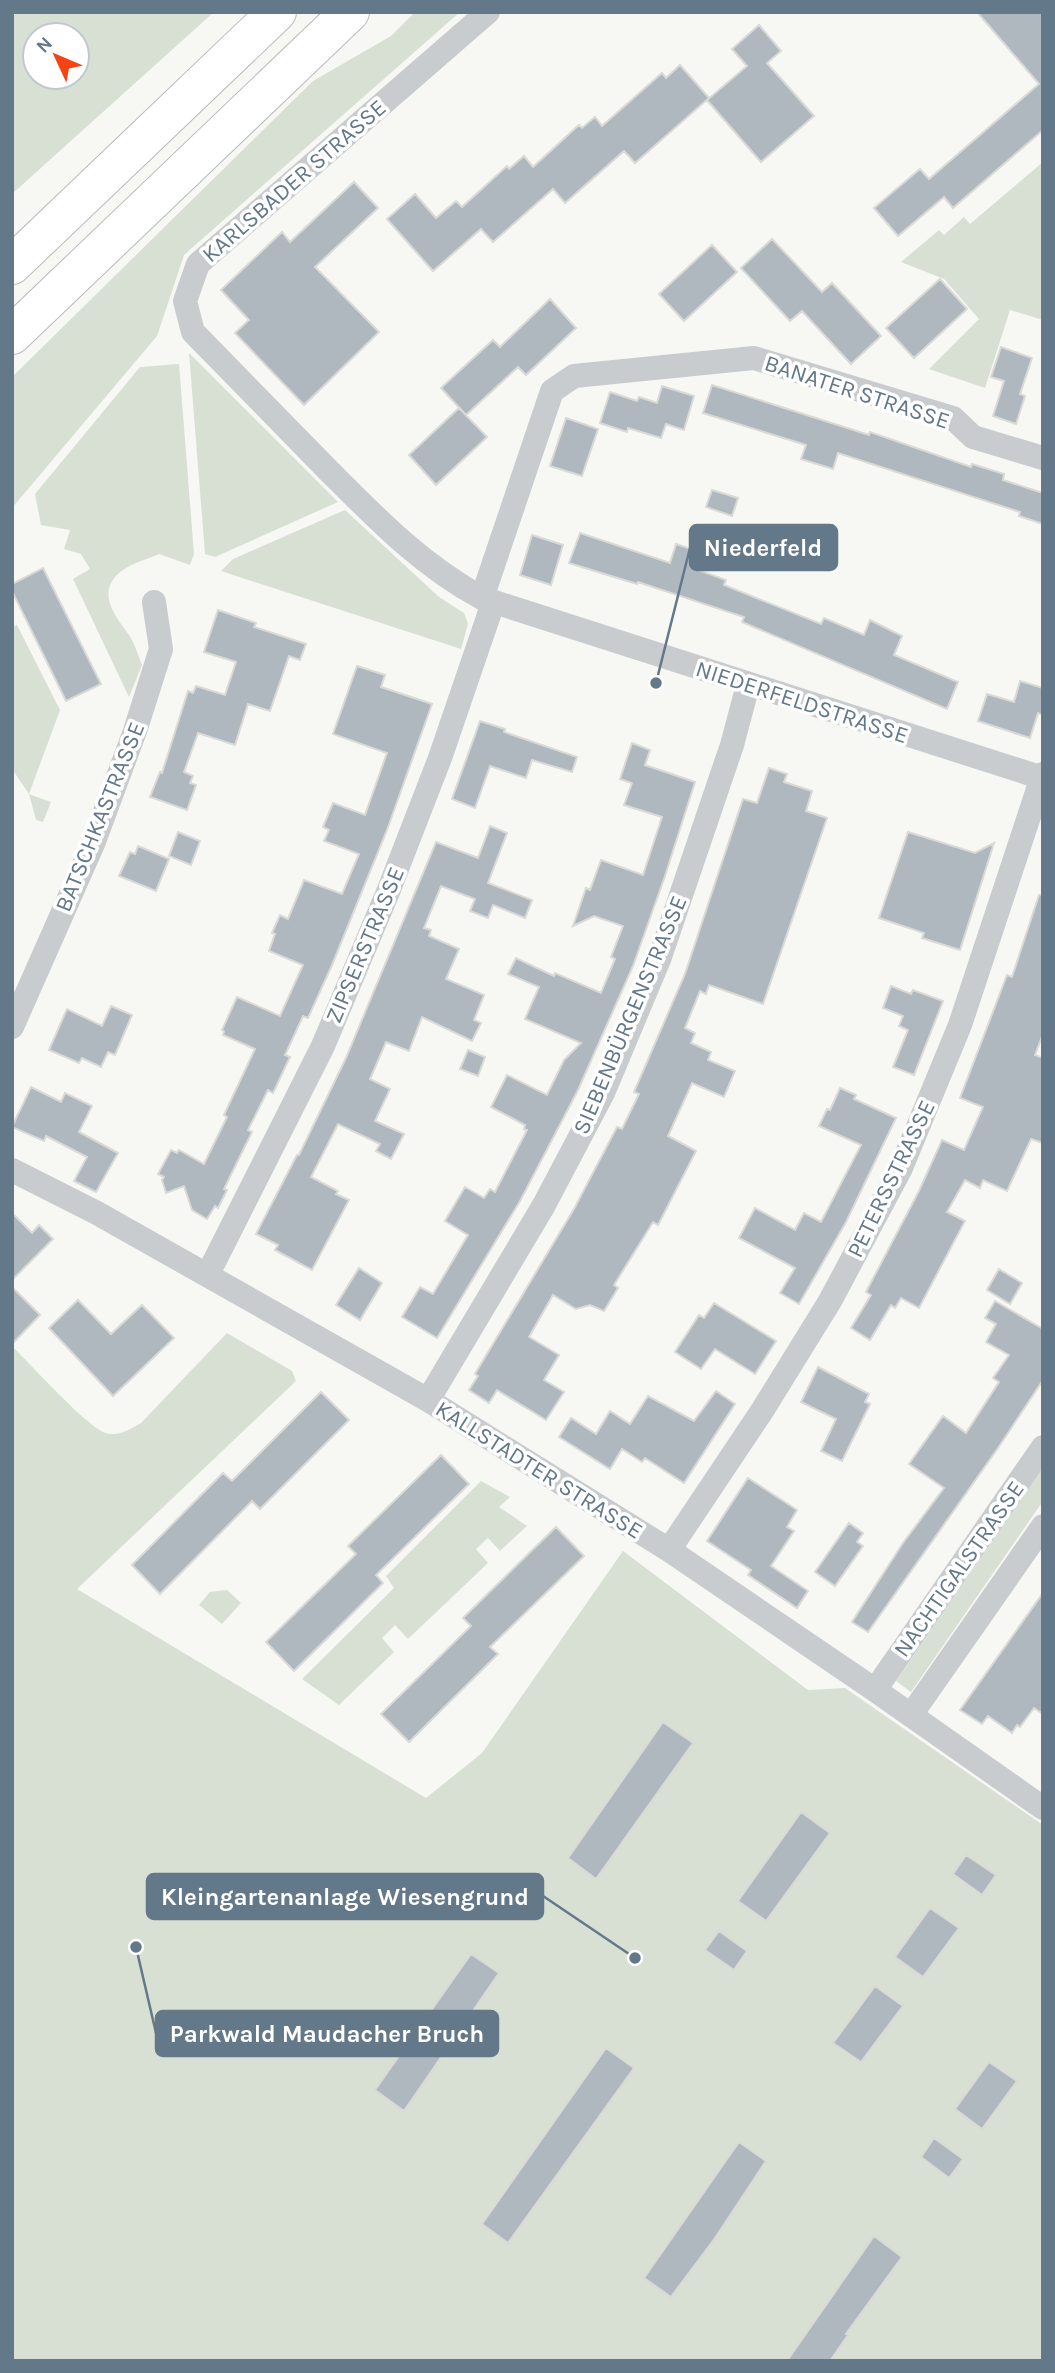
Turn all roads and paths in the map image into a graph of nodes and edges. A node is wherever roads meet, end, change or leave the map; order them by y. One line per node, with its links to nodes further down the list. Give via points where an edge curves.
1 (277, 12): 4 (highway)
2 (350, 12): 5 (highway)
3 (488, 12): 8 (street, KARLSBADER STRASSE, via 198,264 185,302 193,332 347,489 425,563)
4 (12, 265)
5 (12, 335)
6 (1043, 458): 8 (street, BANATER STRASSE, via 973,437 953,418 754,358 574,376 552,391)
7 (154, 601): 11 (street, BATSCHKASTRASSE, via 162,649 135,731 93,844)
8 (487, 601): 9 (street, NIEDERFELDSTRASSE); 13 (street, ZIPSERSTRASSE, via 440,758 383,905 323,1046)
9 (748, 685): 10 (street, NIEDERFELDSTRASSE); 14 (street, SIEBENBÜRGENSTRASSE, via 664,946 603,1093 544,1205)
10 (1042, 776): 17 (street, PETERSSTRASSE, via 960,1025 901,1168 830,1301)
11 (12, 1027)
12 (12, 1170): 13 (street, KALLSTADTER STRASSE)
13 (208, 1275): 14 (street, KALLSTADTER STRASSE)
14 (428, 1400): 17 (street, KALLSTADTER STRASSE)
15 (1043, 1447): 18 (street, NACHTIGALSTRASSE)
16 (1043, 1526): 19 (street, NACHTIGALSTRASSE)
17 (669, 1550): 18 (street, KALLSTADTER STRASSE)
18 (875, 1690): 19 (street, KALLSTADTER STRASSE)
19 (911, 1715): 20 (street, KALLSTADTER STRASSE)
20 (1043, 1808)

